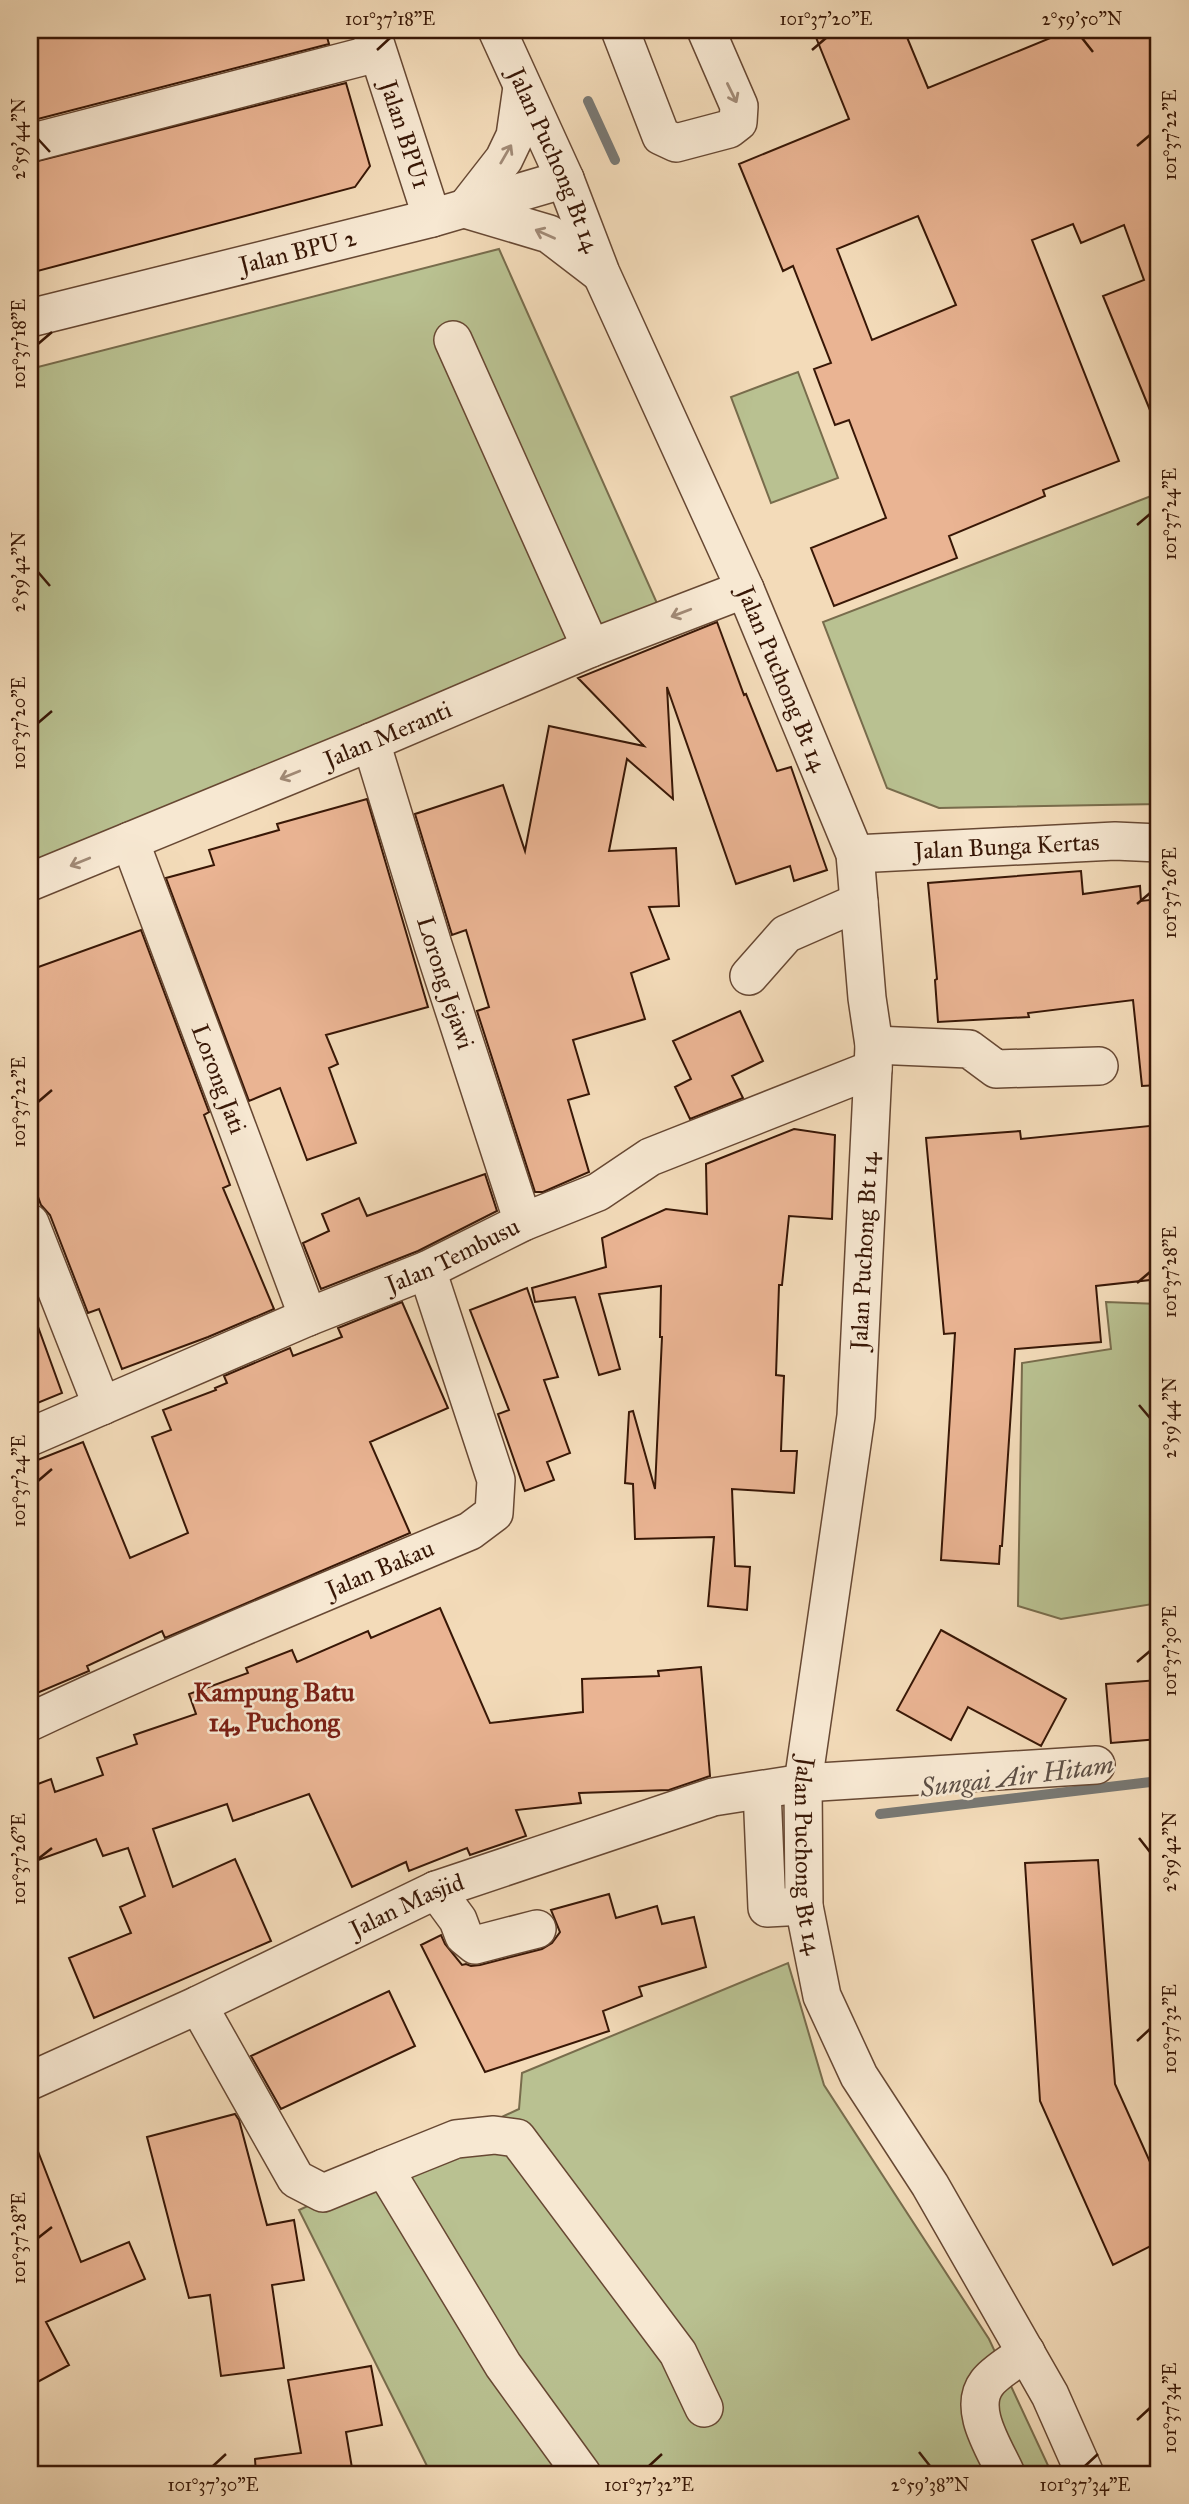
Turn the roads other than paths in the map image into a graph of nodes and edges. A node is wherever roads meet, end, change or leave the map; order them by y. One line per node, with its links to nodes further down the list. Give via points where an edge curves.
1 (497, 30): 5 (street, Jalan Puchong Bt 14)
2 (620, 30): 3 (street, one-way to 2, via 739,106 738,122 729,130 676,143 661,136)
3 (706, 30)
4 (374, 41): 6 (street); 8 (street, Jalan BPU1)
5 (522, 87): 7 (street, Jalan Puchong Bt 14); 8 (street, one-way to 5, via 505,159 515,136)
6 (30, 143)
7 (565, 179): 8 (street, Jalan BPU 2); 9 (street, Jalan Puchong Bt 14)
8 (448, 214): 9 (street, one-way to 8, via 549,234); 10 (street, Jalan BPU 2)
9 (601, 273): 12 (street, Jalan Puchong Bt 14)
10 (30, 318)
11 (453, 340): 13 (street)
12 (745, 589): 13 (street, Jalan Meranti, one-way to 13); 17 (street, Jalan Puchong Bt 14)
13 (591, 648): 14 (street, Jalan Meranti)
14 (371, 742): 15 (street, Jalan Meranti, one-way to 15); 23 (street, Lorong Jejawi)
15 (130, 841): 18 (street, Jalan Meranti, one-way to 18); 26 (street, Lorong Jati)
16 (1159, 843): 17 (street, Jalan Bunga Kertas, via 1115,841)
17 (855, 854): 19 (street, Jalan Puchong Bt 14)
18 (30, 882)
19 (859, 902): 20 (street, via 786,934); 21 (street, Jalan Puchong Bt 14)
20 (749, 976)
21 (873, 1057): 22 (street, via 969,1049 996,1069); 23 (street, Jalan Tembusu, via 650,1157 598,1192); 31 (street, Jalan Puchong Bt 14, via 856,1416)
22 (1099, 1066)
23 (523, 1222): 25 (street, Jalan Tembusu)
24 (30, 1223): 27 (street)
25 (427, 1270): 26 (street, Jalan Tembusu); 29 (street, Jalan Bakau, via 496,1479 494,1513 470,1531)
26 (308, 1317): 27 (street, Jalan Tembusu)
27 (102, 1406): 28 (street, Jalan Tembusu)
28 (30, 1437)
29 (30, 1722)
30 (1096, 1765): 31 (street, Jalan Masjid)
31 (803, 1783): 32 (street, Jalan Masjid); 34 (street, Jalan Puchong Bt 14)
32 (762, 1790): 33 (street, Jalan Masjid, via 713,1797); 34 (street, via 767,1908)
33 (436, 1890): 35 (street, via 464,1936 475,1945); 36 (street, Jalan Masjid)
34 (804, 1906): 39 (street, Jalan Puchong Bt 14, via 822,1996 859,2076 930,2185)
35 (537, 1929)
36 (198, 2005): 37 (street, Jalan Masjid); 38 (street, via 296,2179 323,2193)
37 (30, 2081)
38 (384, 2168): 40 (street, via 456,2139 517,2138 678,2353); 41 (street, via 503,2365)
39 (1026, 2353): 42 (street, via 987,2382 979,2401); 43 (street, Jalan Puchong Bt 14)
40 (704, 2408)
41 (582, 2474)
42 (1006, 2474)
43 (1085, 2474)

